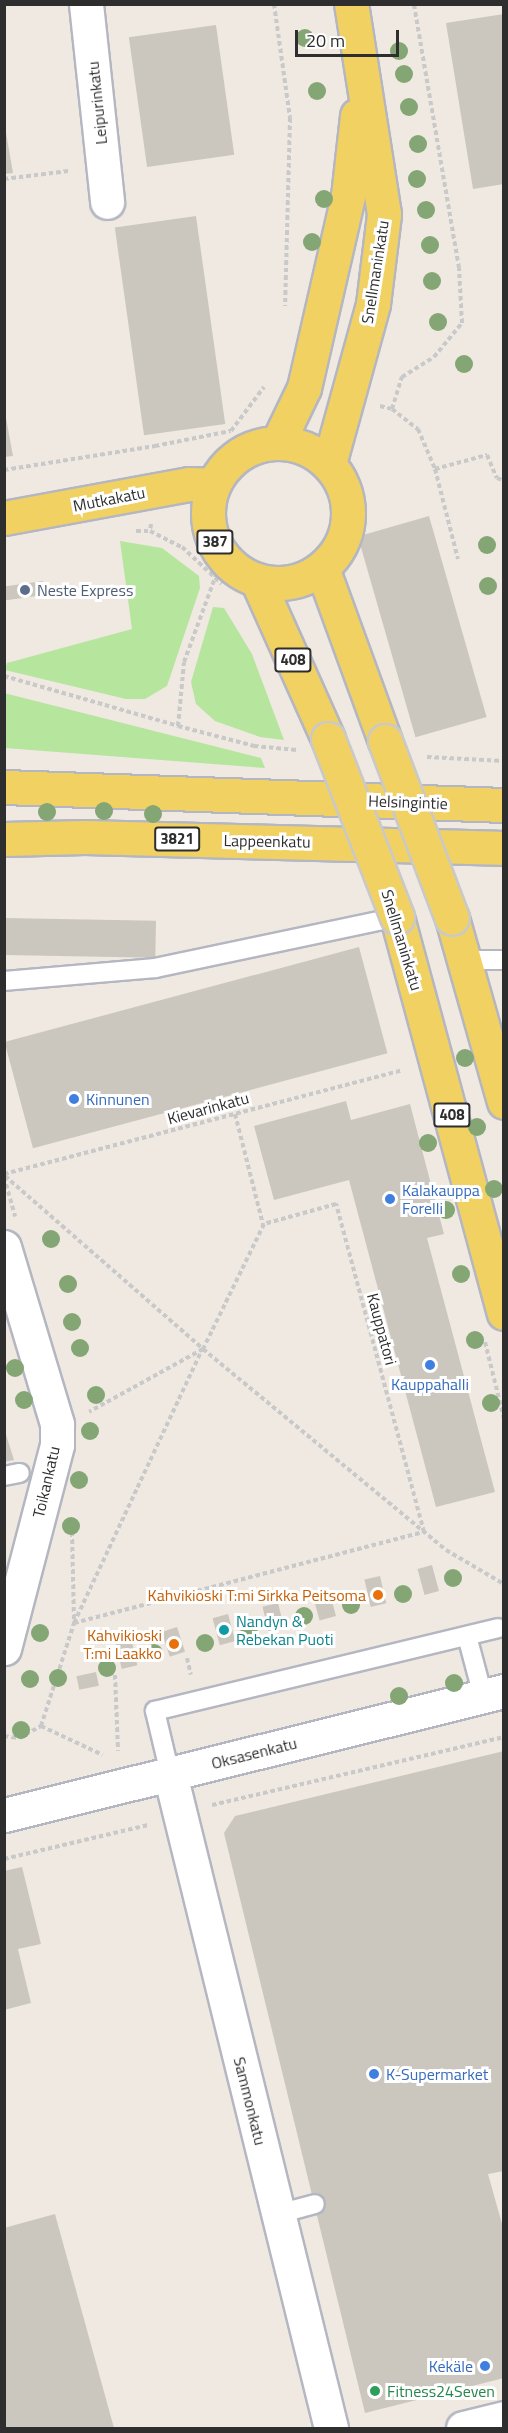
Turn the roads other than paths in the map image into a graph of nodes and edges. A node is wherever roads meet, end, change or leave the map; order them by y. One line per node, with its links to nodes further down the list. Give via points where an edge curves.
1 (86, 4): 4 (street, Leipurinkatu)
2 (351, 4): 3 (main road, Snellmaninkatu)
3 (361, 78): 5 (main road, Snellmaninkatu, via 348,196 333,264 304,388); 6 (main road, Snellmaninkatu, via 384,214 373,304)
4 (107, 202)
5 (278, 442): 6 (main road, 387, via 314,452); 7 (main road, 387, via 258,445 239,454)
6 (329, 464): 9 (main road, 387, via 343,483 349,505 348,529 338,551)
7 (213, 485): 8 (main road, Mutkakatu, via 189,484); 10 (main road, 387, via 208,508 210,532)
8 (4, 519)
9 (322, 568): 10 (main road, 387, via 303,580); 18 (main road, bridge)
10 (243, 587): 17 (main road, Snellmaninkatu / 408, bridge)
11 (4, 787): 12 (main road, Helsingintie)
12 (504, 805)
13 (4, 839): 14 (main road, Lappeenkatu / 3821, via 85,837)
14 (450, 846): 15 (main road, 3821); 16 (main road)
15 (504, 848)
16 (504, 860)
17 (397, 917): 20 (lane, via 155,968); 23 (main road, Snellmaninkatu / 408)
18 (466, 960): 19 (lane); 21 (main road)
19 (504, 960)
20 (4, 981)
21 (504, 1102)
22 (4, 1247): 26 (street, Toikankatu, via 57,1424 57,1445)
23 (504, 1313)
24 (498, 1628): 25 (lane)
25 (467, 1636): 27 (lane); 28 (lane, via 155,1711)
26 (4, 1648)
27 (494, 1693): 28 (street, Oksasenkatu)
28 (170, 1774): 29 (street, Oksasenkatu); 31 (street, Sammonkatu)
29 (4, 1815)
30 (315, 2204): 31 (lane)
31 (278, 2214): 33 (street, Sammonkatu)
32 (504, 2418): 34 (street)
33 (331, 2428)
34 (463, 2428)

